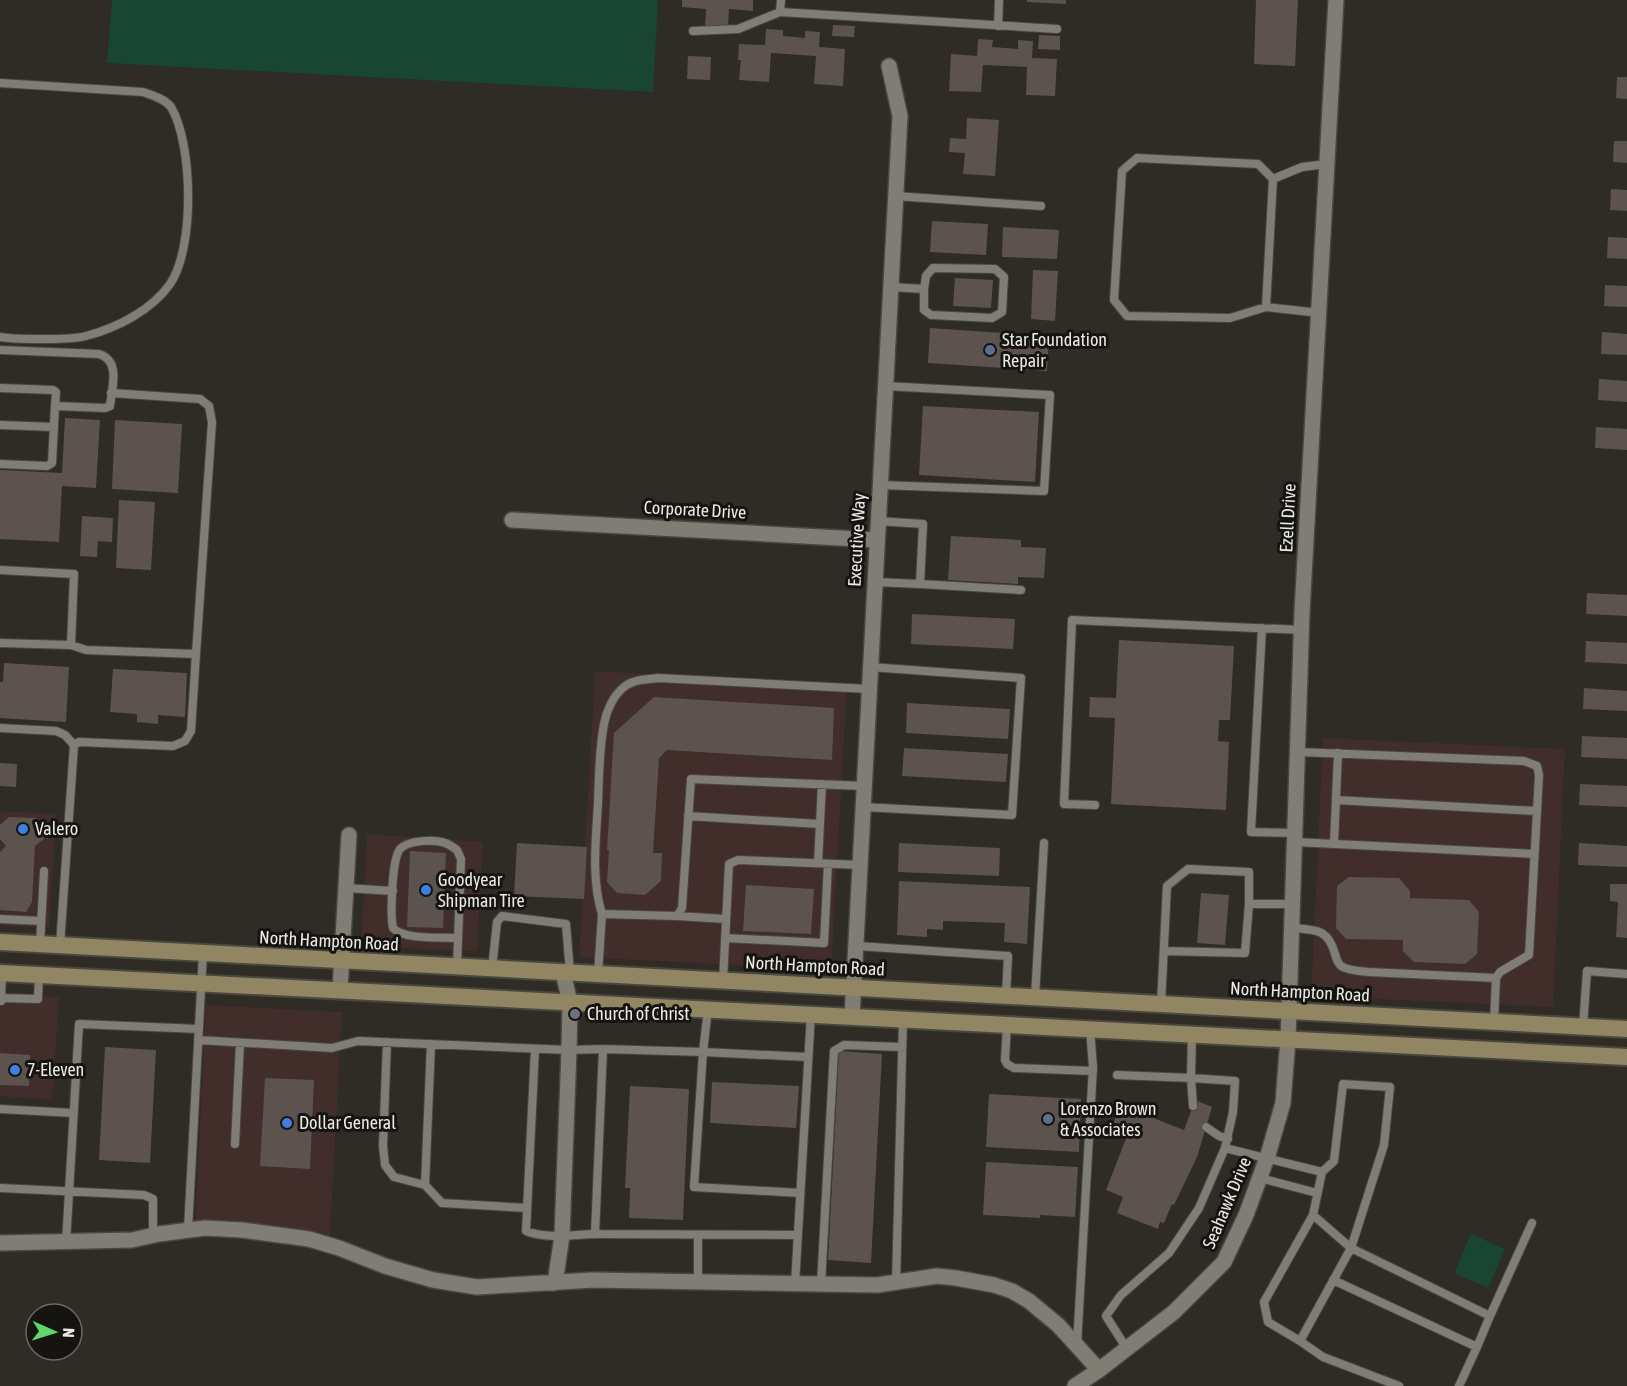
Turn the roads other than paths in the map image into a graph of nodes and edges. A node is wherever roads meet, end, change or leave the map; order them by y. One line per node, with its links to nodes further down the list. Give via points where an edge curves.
1 (781, 0): 4 (lane)
2 (999, 0): 5 (lane)
3 (1335, 0): 10 (street, Ezell Drive)
4 (780, 12): 5 (lane); 7 (lane, via 738,29)
5 (998, 26): 6 (lane)
6 (1057, 29)
7 (693, 30)
8 (889, 66): 12 (street, Executive Way, via 900,116)
9 (0, 83): 18 (lane, via 143,92 170,105 180,132 189,207 177,269 170,284 144,309 120,324 85,336)
10 (1327, 164): 11 (lane, via 1302,167); 17 (street, Ezell Drive)
11 (1273, 179): 16 (lane); 16 (lane, via 1258,164 1137,158 1122,171 1114,300 1127,316 1230,318)
12 (895, 196): 13 (lane); 14 (street, Executive Way)
13 (1041, 206)
14 (891, 288): 15 (lane); 20 (street, Executive Way)
15 (924, 289): 15 (lane, via 924,310 931,315 992,318 1002,312 1004,277 995,269 933,268 926,276)
16 (1266, 307): 17 (lane)
17 (1320, 313): 36 (street, Ezell Drive)
18 (0, 337)
19 (0, 350): 22 (lane, via 107,357 113,365)
20 (885, 386): 27 (street, Executive Way); 27 (lane, via 1050,395 1044,492)
21 (0, 388): 23 (lane, via 53,390)
22 (111, 393): 23 (lane, via 110,406 105,408); 39 (lane, via 200,399 209,406 212,422)
23 (55, 406): 25 (lane)
24 (0, 425): 25 (lane)
25 (54, 427): 26 (lane, via 52,463)
26 (0, 464)
27 (880, 485): 29 (street, Executive Way)
28 (512, 520): 30 (street, Corporate Drive)
29 (878, 521): 30 (street, Executive Way); 33 (lane, via 922,524)
30 (877, 540): 32 (street, Executive Way)
31 (0, 570): 38 (lane, via 74,574)
32 (875, 582): 33 (lane); 40 (street, Executive Way)
33 (920, 584): 34 (lane)
34 (1021, 590)
35 (1262, 628): 36 (lane); 49 (lane, via 1072,620 1064,804); 55 (lane, via 1251,832)
36 (1302, 630): 44 (street, Ezell Drive)
37 (0, 643): 38 (lane)
38 (71, 645): 39 (lane, via 86,650)
39 (196, 654): 43 (lane, via 191,731 185,741 172,746 79,742)
40 (870, 667): 41 (street, Executive Way); 50 (lane, via 1022,678 1012,814)
41 (869, 689): 47 (street, Executive Way); 67 (lane, via 658,678 622,688 608,709 600,767 595,867 596,896)
42 (0, 728): 43 (lane, via 56,731)
43 (74, 745): 77 (lane)
44 (1298, 752): 45 (lane); 55 (street, Ezell Drive)
45 (1338, 753): 48 (lane); 51 (lane, via 1532,763 1539,774)
46 (822, 784): 47 (lane); 52 (lane, via 691,779); 53 (lane)
47 (864, 786): 50 (street, Executive Way)
48 (1336, 800): 51 (lane); 57 (lane)
49 (1095, 805)
50 (863, 807): 61 (street, Executive Way)
51 (1537, 811): 58 (lane)
52 (688, 816): 53 (lane); 68 (lane, via 682,908)
53 (819, 824): 59 (lane)
54 (349, 835): 63 (street)
55 (1295, 838): 57 (lane); 66 (street, Ezell Drive)
56 (1044, 843): 95 (lane)
57 (1334, 844): 58 (lane)
58 (1534, 854): 89 (lane, via 1529,955)
59 (818, 863): 60 (lane); 70 (lane, via 738,860 729,864)
60 (828, 864): 61 (lane); 74 (lane, via 824,943)
61 (861, 865): 78 (street, Executive Way)
62 (44, 871): 71 (lane)
63 (346, 888): 64 (lane); 81 (street)
64 (393, 891): 73 (lane, via 392,922 396,932); 73 (lane, via 399,851 407,844 445,842 458,850)
65 (1249, 904): 66 (lane); 79 (lane, via 1245,953); 79 (lane, via 1249,872 1188,869 1167,886)
66 (1293, 904): 72 (street, Ezell Drive)
67 (602, 914): 68 (lane); 86 (lane)
68 (677, 916): 70 (lane)
69 (0, 919): 71 (lane)
70 (726, 919): 74 (lane)
71 (41, 921): 76 (lane)
72 (1292, 928): 89 (lane, via 1327,935 1341,966 1350,969); 100 (street, Ezell Drive)
73 (458, 938): 82 (lane)
74 (725, 938): 90 (lane)
75 (0, 942): 76 (main road, North Hampton Road)
76 (40, 945): 77 (main road, North Hampton Road)
77 (60, 946): 80 (main road, North Hampton Road)
78 (857, 946): 92 (street, Executive Way); 94 (lane, via 1008,956)
79 (1164, 951): 98 (lane)
80 (203, 953): 81 (main road, North Hampton Road); 91 (lane)
81 (342, 961): 82 (main road, North Hampton Road); 93 (street)
82 (457, 967): 83 (main road, North Hampton Road)
83 (492, 969): 85 (main road, North Hampton Road); 85 (lane, via 497,922 502,916 566,924)
84 (1, 973): 88 (main road); 96 (lane)
85 (567, 973): 86 (main road, North Hampton Road); 97 (street)
86 (598, 974): 90 (main road, North Hampton Road)
87 (1627, 974): 106 (lane, via 1587,971)
88 (39, 975): 91 (main road); 96 (lane, via 38,999)
89 (1496, 978): 104 (lane)
90 (723, 981): 92 (main road, North Hampton Road)
91 (201, 983): 93 (main road); 107 (lane)
92 (855, 988): 94 (main road, North Hampton Road); 102 (street, Executive Way)
93 (340, 990): 97 (main road)
94 (1006, 996): 95 (main road, North Hampton Road)
95 (1035, 998): 98 (main road, North Hampton Road)
96 (1, 1000)
97 (570, 1002): 99 (main road); 119 (street)
98 (1161, 1004): 100 (main road, North Hampton Road)
99 (708, 1009): 101 (main road); 121 (lane)
100 (1289, 1011): 104 (main road, North Hampton Road); 111 (street, Ezell Drive)
101 (811, 1014): 102 (main road); 122 (lane)
102 (852, 1017): 103 (main road)
103 (903, 1019): 105 (main road); 116 (lane)
104 (1494, 1022): 106 (main road, North Hampton Road); 120 (main road)
105 (1006, 1024): 108 (main road); 124 (lane, via 1005,1060 1014,1068)
106 (1583, 1027): 109 (main road, North Hampton Road)
107 (199, 1029): 112 (lane); 129 (lane, via 79,1024)
108 (1090, 1029): 110 (main road); 124 (lane)
109 (1627, 1029)
110 (1192, 1034): 111 (main road); 126 (lane)
111 (1288, 1039): 120 (main road); 134 (street, Seahawk Drive, via 1283,1103)
112 (198, 1040): 113 (lane); 145 (lane)
113 (240, 1042): 114 (lane, via 332,1048 358,1041); 132 (lane)
114 (387, 1042): 115 (lane); 137 (lane, via 385,1165 394,1178)
115 (431, 1044): 118 (lane); 137 (lane)
116 (902, 1047): 157 (lane); 159 (lane, via 844,1045 834,1051)
117 (603, 1048): 119 (lane); 121 (lane); 146 (lane)
118 (535, 1049): 119 (lane); 142 (lane)
119 (569, 1050): 150 (street)
120 (1493, 1050): 123 (main road)
121 (703, 1052): 122 (lane); 140 (lane, via 694,1187)
122 (808, 1057): 140 (lane)
123 (1627, 1057)
124 (1093, 1071): 162 (lane)
125 (1117, 1075): 126 (lane)
126 (1191, 1078): 127 (lane); 131 (lane, via 1235,1081)
127 (1193, 1106)
128 (0, 1109): 129 (lane)
129 (73, 1113): 139 (lane)
130 (1206, 1127): 131 (lane)
131 (1228, 1139): 133 (lane)
132 (235, 1144)
133 (1225, 1148): 134 (lane); 164 (lane, via 1199,1208 1169,1253 1121,1295 1106,1316)
134 (1267, 1158): 135 (lane); 136 (street, Seahawk Drive)
135 (1322, 1172): 141 (lane); 153 (lane, via 1334,1161 1343,1084 1390,1087 1384,1145)
136 (1260, 1178): 141 (lane); 164 (street, Seahawk Drive, via 1224,1262 1174,1312)
137 (425, 1185): 142 (lane, via 442,1203)
138 (0, 1188): 139 (lane)
139 (69, 1191): 147 (lane, via 144,1195 153,1199); 152 (lane)
140 (800, 1193): 149 (lane)
141 (1317, 1193): 143 (lane)
142 (527, 1208): 150 (lane, via 526,1231)
143 (1313, 1215): 153 (lane); 161 (lane, via 1264,1302 1268,1322)
144 (1532, 1223): 160 (lane)
145 (188, 1229): 147 (street); 156 (street, via 309,1239 385,1266 457,1285)
146 (596, 1234): 148 (lane); 150 (lane)
147 (153, 1235): 152 (street, via 132,1240)
148 (698, 1235): 149 (lane); 155 (lane)
149 (797, 1235): 158 (lane)
150 (562, 1236): 156 (street)
151 (0, 1243): 152 (street)
152 (66, 1243)
153 (1350, 1248): 154 (lane); 160 (lane)
154 (1333, 1280): 161 (lane); 163 (lane)
155 (698, 1282): 156 (street); 158 (street)
156 (555, 1283)
157 (896, 1283): 159 (street); 162 (street, via 937,1276 977,1280 1012,1291 1058,1325)
158 (795, 1284): 159 (street)
159 (821, 1284)
160 (1490, 1316): 163 (lane)
161 (1300, 1341): 167 (lane, via 1323,1357)
162 (1077, 1346): 165 (street)
163 (1477, 1347): 168 (lane)
164 (1127, 1349): 165 (street, Seahawk Drive)
165 (1099, 1370): 166 (street, Seahawk Drive)
166 (1075, 1386)
167 (1399, 1386)
168 (1459, 1386)

